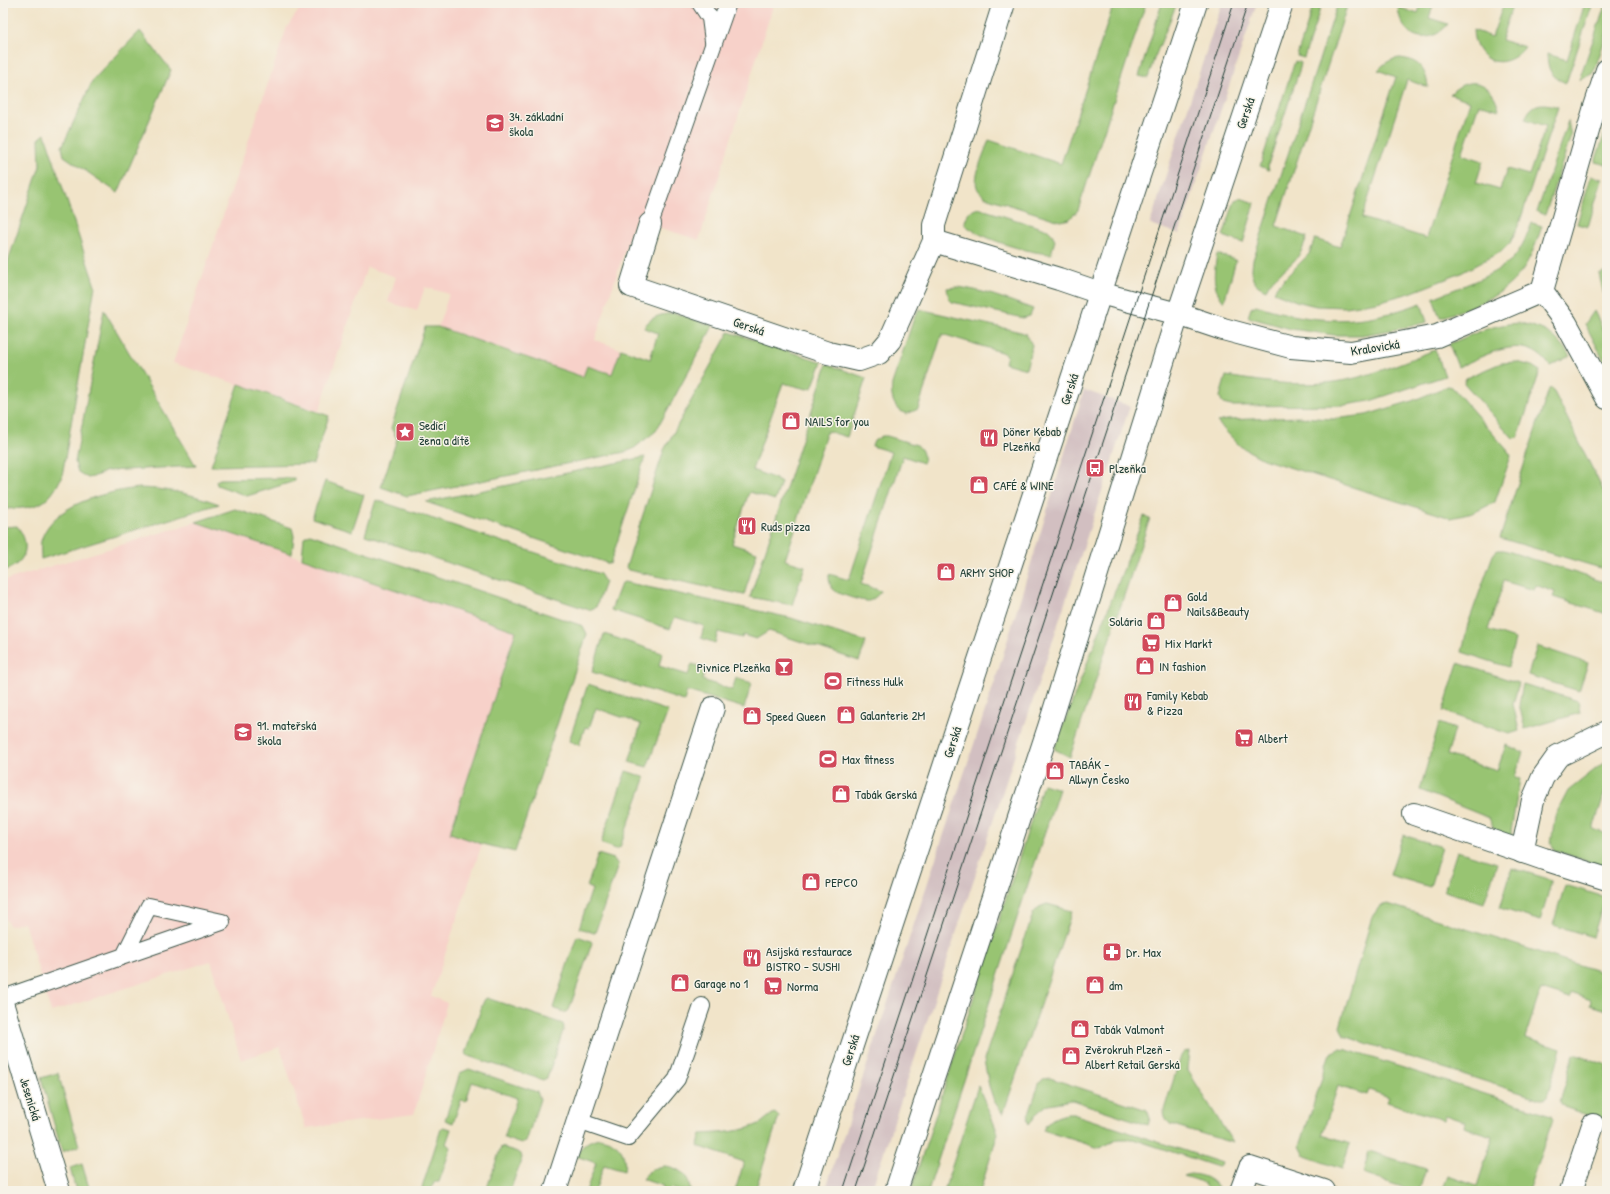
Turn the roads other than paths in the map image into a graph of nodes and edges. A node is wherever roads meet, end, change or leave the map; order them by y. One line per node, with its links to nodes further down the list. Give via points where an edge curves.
1 (700, 3): 6 (lane, via 710,18)
2 (728, 3): 6 (lane)
3 (1004, 3): 9 (street, Gerská, via 934,225)
4 (1196, 3): 11 (street, Gerská)
5 (1282, 3): 12 (street, Gerská)
6 (713, 45): 8 (lane)
7 (1607, 70): 10 (street)
8 (650, 224): 9 (street, Gerská, via 631,286 859,360 878,353 890,340)
9 (934, 240): 11 (street)
10 (1542, 291): 12 (street, Kralovická, via 1437,336 1351,352 1292,347); 13 (street, via 1566,323)
11 (1100, 293): 12 (street); 27 (street, Gerská)
12 (1178, 314): 28 (street, Gerská, via 1049,727)
13 (1607, 398)
14 (713, 708): 23 (street)
15 (1607, 732): 17 (street, via 1558,756 1543,777 1533,800)
16 (1414, 814): 17 (street)
17 (1522, 852): 18 (street)
18 (1607, 879)
19 (124, 956): 19 (lane, via 145,949 222,922 149,906); 20 (lane)
20 (3, 998)
21 (3, 1006): 25 (street, Jesenická)
22 (702, 1006): 23 (lane, via 677,1079 628,1138)
23 (578, 1121): 26 (street)
24 (1593, 1125): 31 (street)
25 (59, 1191)
26 (555, 1191)
27 (804, 1191)
28 (896, 1191)
29 (1241, 1191): 30 (street, via 1250,1167)
30 (1324, 1191)
31 (1571, 1191)

